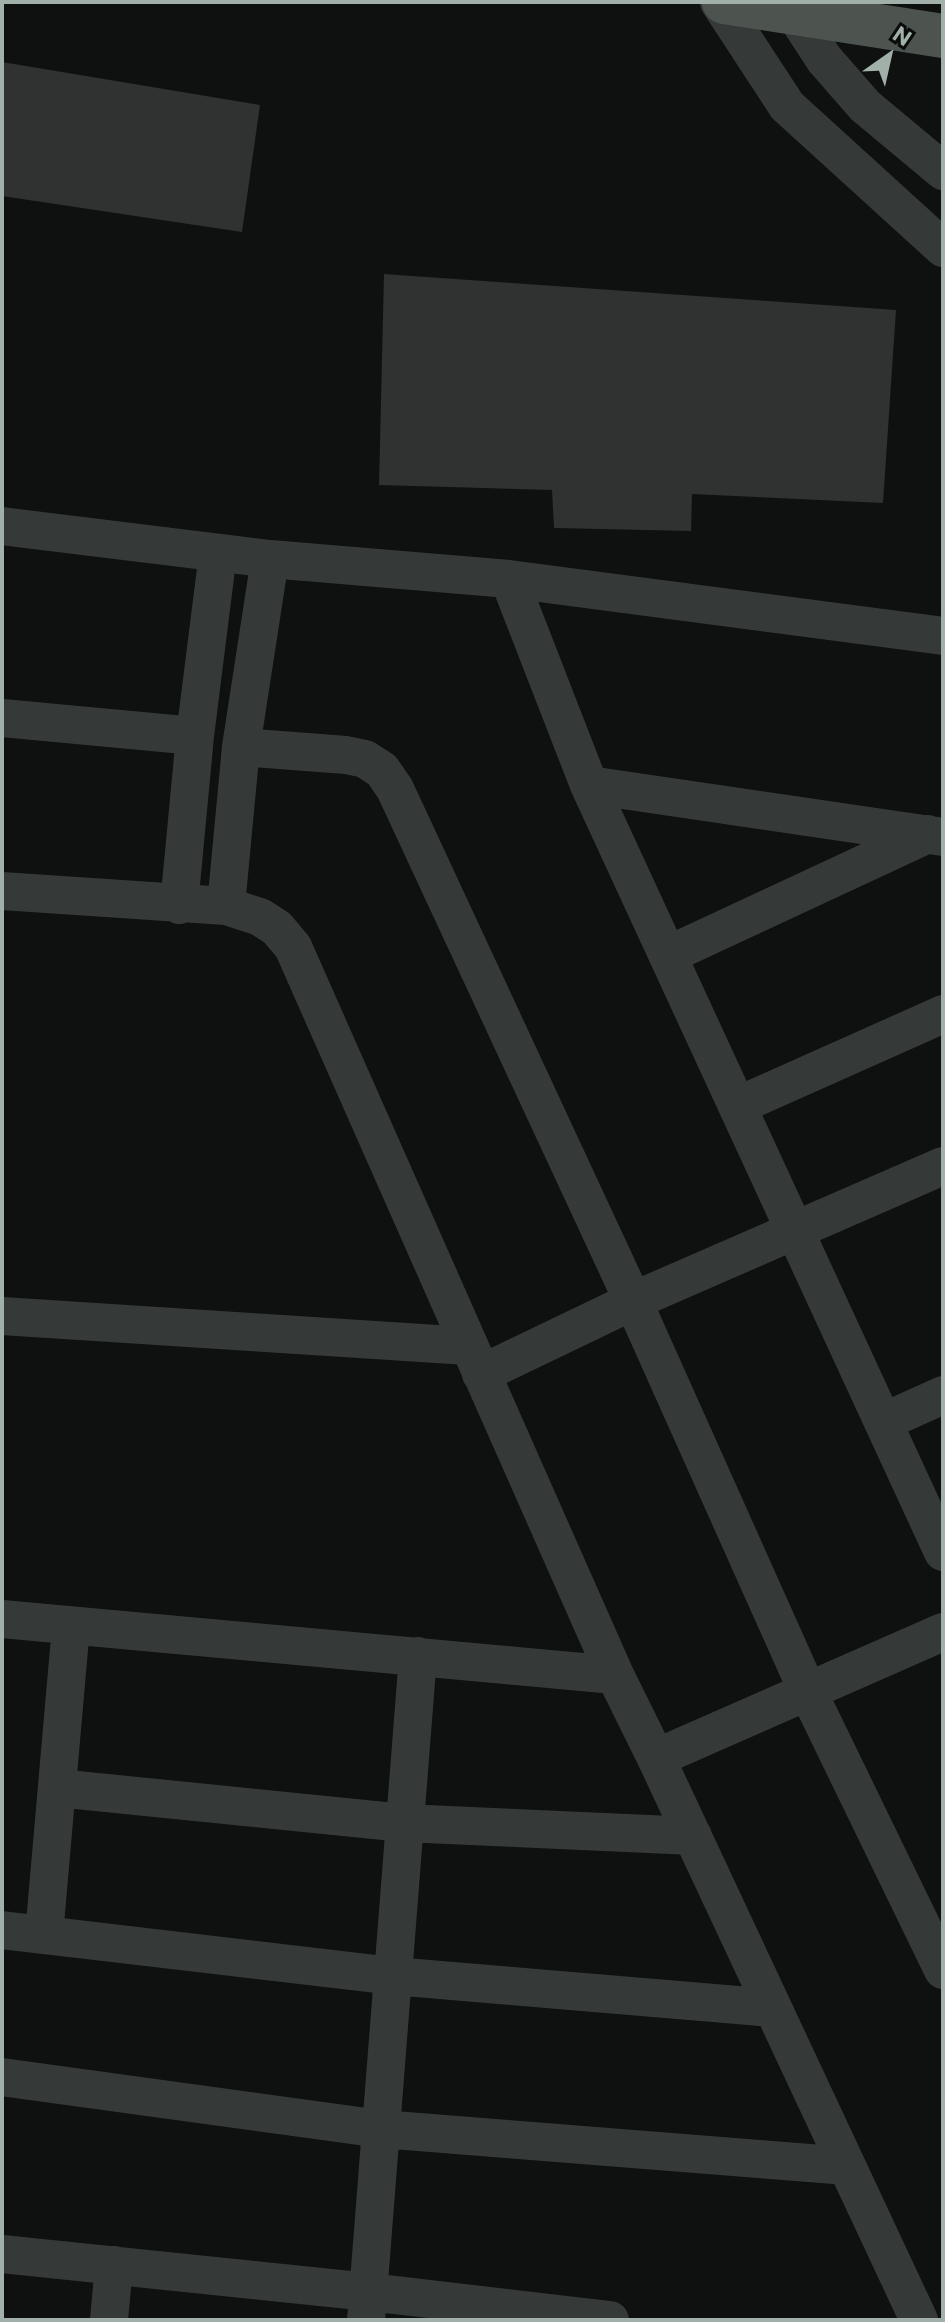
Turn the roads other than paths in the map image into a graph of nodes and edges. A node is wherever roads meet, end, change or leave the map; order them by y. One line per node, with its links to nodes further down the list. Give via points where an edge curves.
1 (722, 2): 2 (main road); 5 (street, via 787,106)
2 (790, 8): 3 (main road); 4 (street, via 865,106)
3 (943, 36)
4 (943, 171)
5 (943, 248)
6 (2, 526): 7 (street)
7 (218, 553): 8 (street); 12 (street)
8 (270, 559): 9 (street); 13 (street)
9 (509, 579): 10 (street); 14 (street)
10 (943, 636)
11 (2, 718): 12 (street)
12 (195, 736): 17 (street)
13 (241, 747): 18 (street); 24 (street, via 346,755 382,770)
14 (589, 785): 15 (street); 19 (street)
15 (935, 836): 19 (street)
16 (2, 891): 17 (street)
17 (179, 905): 18 (street)
18 (226, 906): 26 (street, via 260,917 293,947)
19 (668, 955): 21 (street)
20 (943, 1014): 21 (street)
21 (737, 1106): 23 (street)
22 (943, 1166): 23 (street)
23 (795, 1231): 24 (street); 28 (street)
24 (633, 1301): 26 (street); 35 (street)
25 (2, 1316): 26 (street)
26 (475, 1360): 34 (street)
27 (943, 1395): 28 (street)
28 (883, 1422): 29 (street)
29 (943, 1552)
30 (2, 1619): 31 (street)
31 (71, 1626): 33 (street); 37 (street)
32 (943, 1632): 35 (street)
33 (418, 1656): 34 (street); 38 (street)
34 (615, 1675): 36 (street)
35 (808, 1692): 36 (street); 42 (street)
36 (656, 1758): 39 (street)
37 (57, 1788): 38 (street); 41 (street)
38 (404, 1823): 39 (street); 43 (street)
39 (693, 1836): 44 (street)
40 (2, 1930): 41 (street)
41 (44, 1935): 43 (street)
42 (943, 1970)
43 (393, 1976): 44 (street); 46 (street)
44 (773, 2008): 47 (street)
45 (2, 2077): 46 (street)
46 (381, 2129): 47 (street); 50 (street)
47 (847, 2166): 53 (street)
48 (2, 2254): 49 (street)
49 (114, 2265): 50 (street); 51 (street)
50 (367, 2306): 52 (street)
51 (109, 2320)
52 (610, 2320)
53 (919, 2320)

